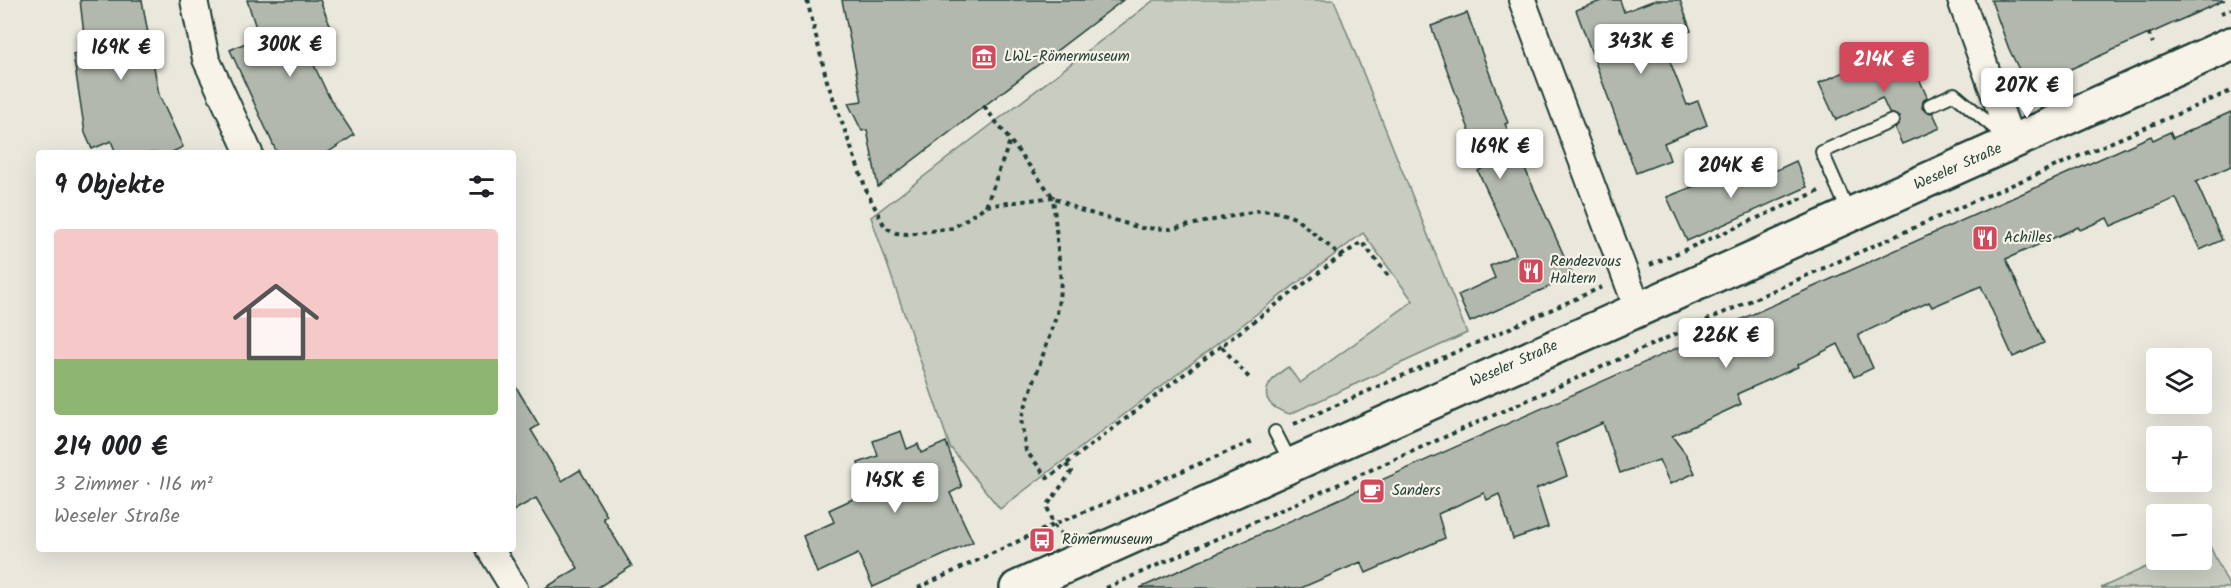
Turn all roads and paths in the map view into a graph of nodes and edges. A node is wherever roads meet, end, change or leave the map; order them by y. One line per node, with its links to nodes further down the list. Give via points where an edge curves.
1 (194, 0): 18 (street, via 206,59)
2 (807, 0): 21 (path, via 827,81 867,192 885,227 907,234 953,228)
3 (1522, 0): 24 (street)
4 (1961, 0): 17 (street, Weseler Straße)
5 (2231, 9): 6 (path)
6 (2212, 17)
7 (2148, 33): 9 (path)
8 (2163, 39): 9 (path)
9 (2153, 43): 11 (path)
10 (2231, 44): 17 (main road, Weseler Straße)
11 (2142, 48)
12 (2231, 91): 38 (path)
13 (1930, 105): 17 (lane, via 1954,94)
14 (984, 106): 16 (path)
15 (1892, 121): 19 (lane, via 1822,152)
16 (1010, 141): 20 (path); 21 (path)
17 (2012, 143): 22 (main road, Weseler Straße)
18 (248, 150)
19 (1836, 183): 22 (lane); 24 (path)
20 (1053, 197): 21 (path); 23 (path, via 1080,210 1141,228 1171,229 1261,210 1278,212 1294,218); 30 (path, via 1061,282 1057,314 1021,419 1026,451 1048,478)
21 (986, 206)
22 (1850, 215): 26 (main road, Weseler Straße)
23 (1341, 256): 25 (path, via 1362,242); 27 (path)
24 (1625, 276): 26 (street); 29 (path)
25 (1389, 277)
26 (1638, 309): 31 (main road, Weseler Straße)
27 (1221, 346): 28 (path); 30 (path)
28 (1251, 380)
29 (1275, 432): 31 (lane); 32 (path)
30 (1066, 464): 32 (path, via 1072,471 1047,506)
31 (1291, 464): 34 (main road, Weseler Straße)
32 (1053, 525): 34 (path); 36 (path)
33 (492, 552): 35 (street)
34 (1083, 558): 37 (main road, Weseler Straße)
35 (514, 588)
36 (918, 588)
37 (1017, 588)
38 (1106, 588)

